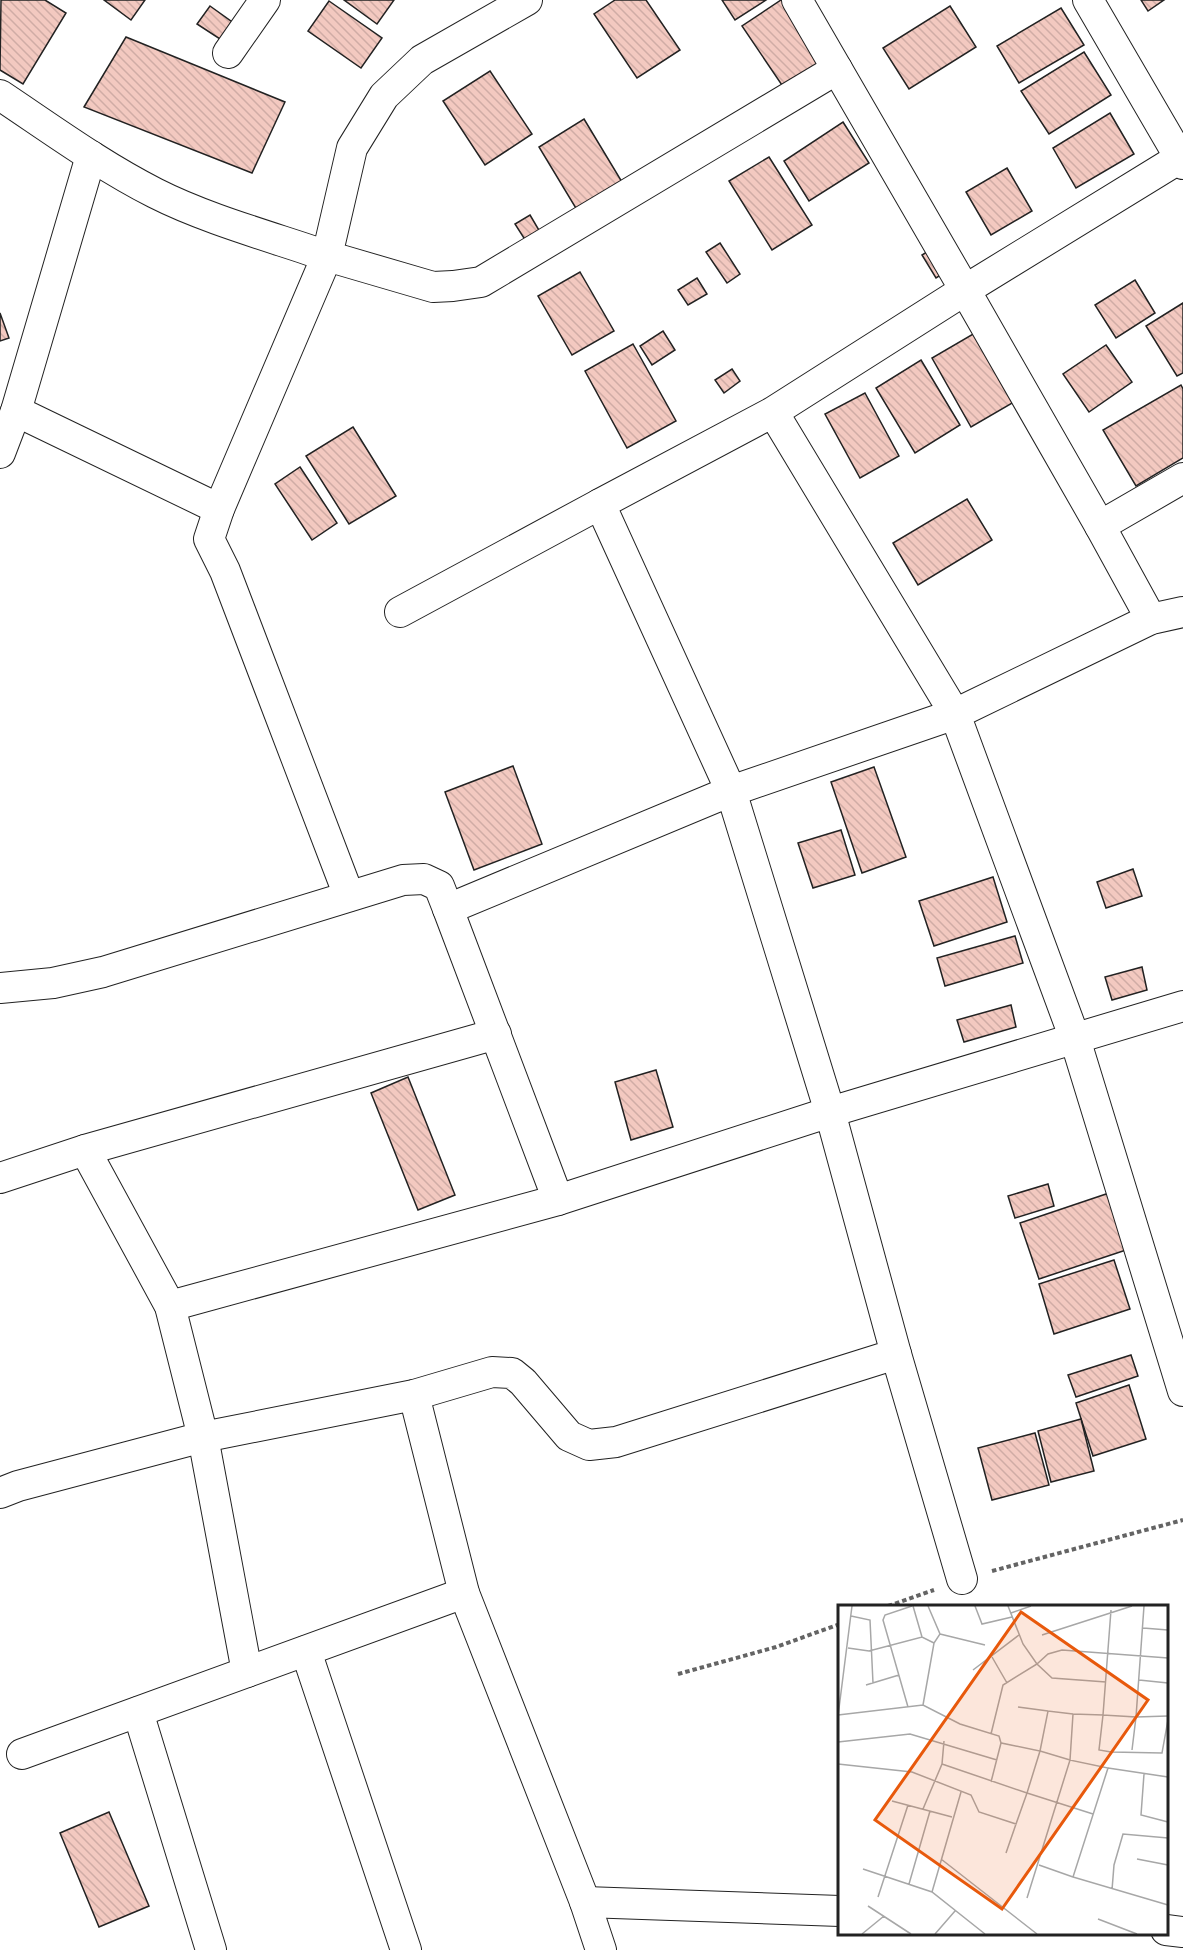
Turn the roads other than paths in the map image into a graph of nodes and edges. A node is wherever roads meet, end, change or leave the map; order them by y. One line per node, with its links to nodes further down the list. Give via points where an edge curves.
1 (266, 0): 5 (street)
2 (527, 0): 10 (street, via 422,60 384,96 352,148)
3 (796, 0): 6 (street)
4 (1088, 0): 9 (street)
5 (228, 53)
6 (837, 69): 10 (street, via 481,282 433,287); 11 (street)
7 (0, 95): 8 (street)
8 (91, 156): 10 (street, via 156,193); 12 (street)
9 (1182, 160): 11 (street)
10 (327, 256): 17 (street)
11 (965, 290): 13 (street); 18 (street)
12 (16, 411): 14 (street); 17 (street)
13 (773, 412): 16 (street); 22 (street)
14 (0, 453)
15 (1183, 478): 18 (street)
16 (600, 504): 19 (street); 23 (street)
17 (219, 509): 24 (street, via 209,539 225,571)
18 (1100, 526): 21 (street)
19 (400, 612)
20 (1183, 612): 21 (street)
21 (1151, 619): 22 (street)
22 (955, 714): 23 (street); 29 (street)
23 (730, 791): 25 (street); 30 (street)
24 (349, 896): 25 (street, via 403,880 424,879 439,886); 26 (street, via 104,972 52,984)
25 (448, 909): 28 (street)
26 (0, 988)
27 (1183, 1005): 29 (street)
28 (496, 1034): 31 (street); 33 (street)
29 (1075, 1040): 30 (street); 36 (street)
30 (830, 1112): 33 (street); 35 (street)
31 (85, 1150): 32 (street); 34 (street)
32 (0, 1178)
33 (558, 1200): 34 (street)
34 (170, 1306): 38 (street)
35 (896, 1354): 37 (street, via 616,1442 589,1445 569,1436 512,1373 492,1372); 40 (street)
36 (1183, 1392)
37 (414, 1395): 38 (street); 41 (street)
38 (203, 1437): 39 (street); 43 (street)
39 (0, 1493)
40 (962, 1579)
41 (464, 1593): 42 (street); 46 (street)
42 (306, 1651): 43 (street); 51 (street)
43 (247, 1672): 44 (street)
44 (138, 1712): 45 (street); 50 (street)
45 (22, 1754)
46 (585, 1902): 47 (street); 52 (street)
47 (838, 1911)
48 (1168, 1930): 49 (street)
49 (1183, 1932)
50 (211, 1950)
51 (406, 1950)
52 (601, 1950)

